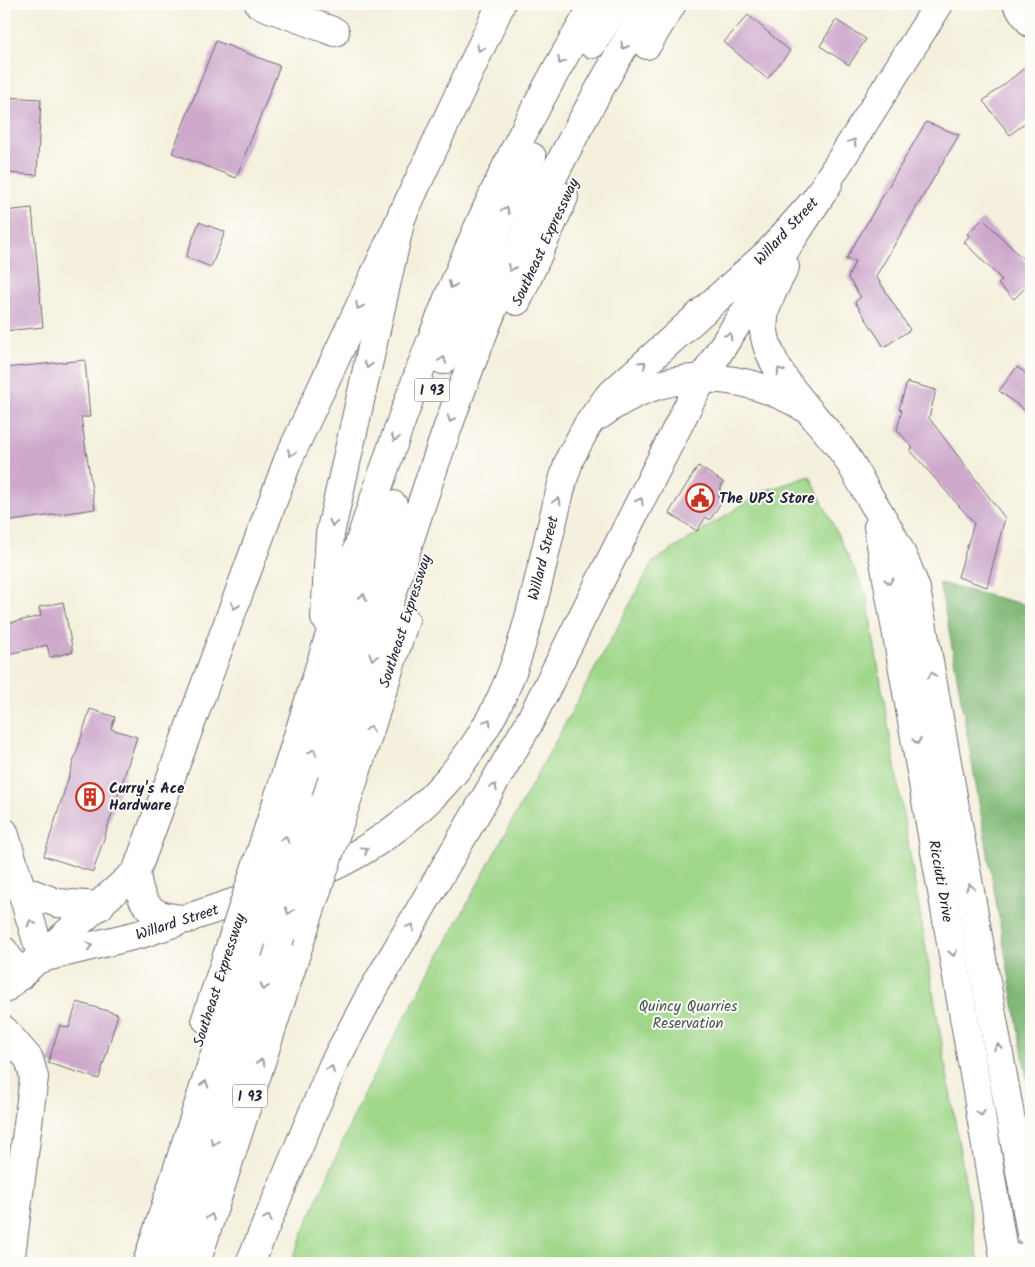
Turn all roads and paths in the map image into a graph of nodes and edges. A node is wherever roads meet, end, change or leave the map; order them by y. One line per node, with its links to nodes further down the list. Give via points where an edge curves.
1 (259, 4): 10 (main road)
2 (501, 4): 12 (main road, Willard Street, one-way to 12)
3 (595, 4): 17 (main road, Southeast Expressway / I 93, one-way to 17, via 515,148 446,299 402,418)
4 (617, 4): 19 (main road, I 93, one-way to 4, via 464,307 532,157 591,45)
5 (649, 4): 18 (main road, I 93, one-way to 18, via 559,164 490,317 441,448)
6 (672, 4): 18 (main road, Southeast Expressway / I 93, one-way to 6, via 508,324 584,158)
7 (939, 4): 11 (main road, Willard Street, one-way to 7)
8 (1017, 4): 9 (main road)
9 (1031, 23)
10 (335, 32)
11 (828, 184): 13 (main road, one-way to 11); 14 (main road, Ricciuti Drive, one-way to 11, via 770,355 763,322 771,293); 15 (main road, Willard Street, one-way to 11, via 623,383 775,246)
12 (402, 214): 17 (main road, one-way to 17, via 330,534); 21 (main road, Willard Street, one-way to 21, via 288,460)
13 (704, 378): 14 (main road, Ricciuti Drive, via 768,390); 15 (main road, Ricciuti Drive, via 675,380 645,388 612,406); 38 (main road, one-way to 13, via 333,1065 369,997 529,723)
14 (809, 410): 16 (main road, Ricciuti Drive, via 847,457)
15 (587, 426): 24 (main road, Willard Street, one-way to 15, via 347,860 400,825 449,780 494,712 512,672 564,477)
16 (871, 499): 30 (main road, Ricciuti Drive, one-way to 16, via 920,608 902,553); 32 (main road, Ricciuti Drive, one-way to 32, via 886,562)
17 (323, 656): 19 (main road, Southeast Expressway / I 93)
18 (343, 778): 36 (main road, I 93, one-way to 36, bridge, via 279,941); 37 (main road, Southeast Expressway / I 93, one-way to 18, bridge, via 304,929)
19 (287, 800): 26 (main road, Southeast Expressway / I 93, bridge)
20 (4, 832): 22 (main road)
21 (136, 872): 23 (main road, Willard Street); 24 (main road, via 138,888 146,906 154,913)
22 (21, 889): 23 (main road, via 57,903); 27 (main road, one-way to 22)
23 (100, 906): 27 (main road, Willard Street)
24 (190, 919): 27 (main road, Willard Street, one-way to 24, via 124,939)
25 (4, 950): 28 (main road)
26 (238, 954): 34 (main road, Southeast Expressway / I 93); 35 (main road, I 93, one-way to 26)
27 (42, 958): 28 (main road, Willard Street)
28 (12, 982)
29 (4, 1030): 33 (main road, via 29,1058 34,1077)
30 (1031, 1233)
31 (1031, 1256): 32 (main road)
32 (1004, 1262)
33 (10, 1263)
34 (126, 1263)
35 (147, 1263)
36 (174, 1263)
37 (196, 1263)
38 (250, 1263)

